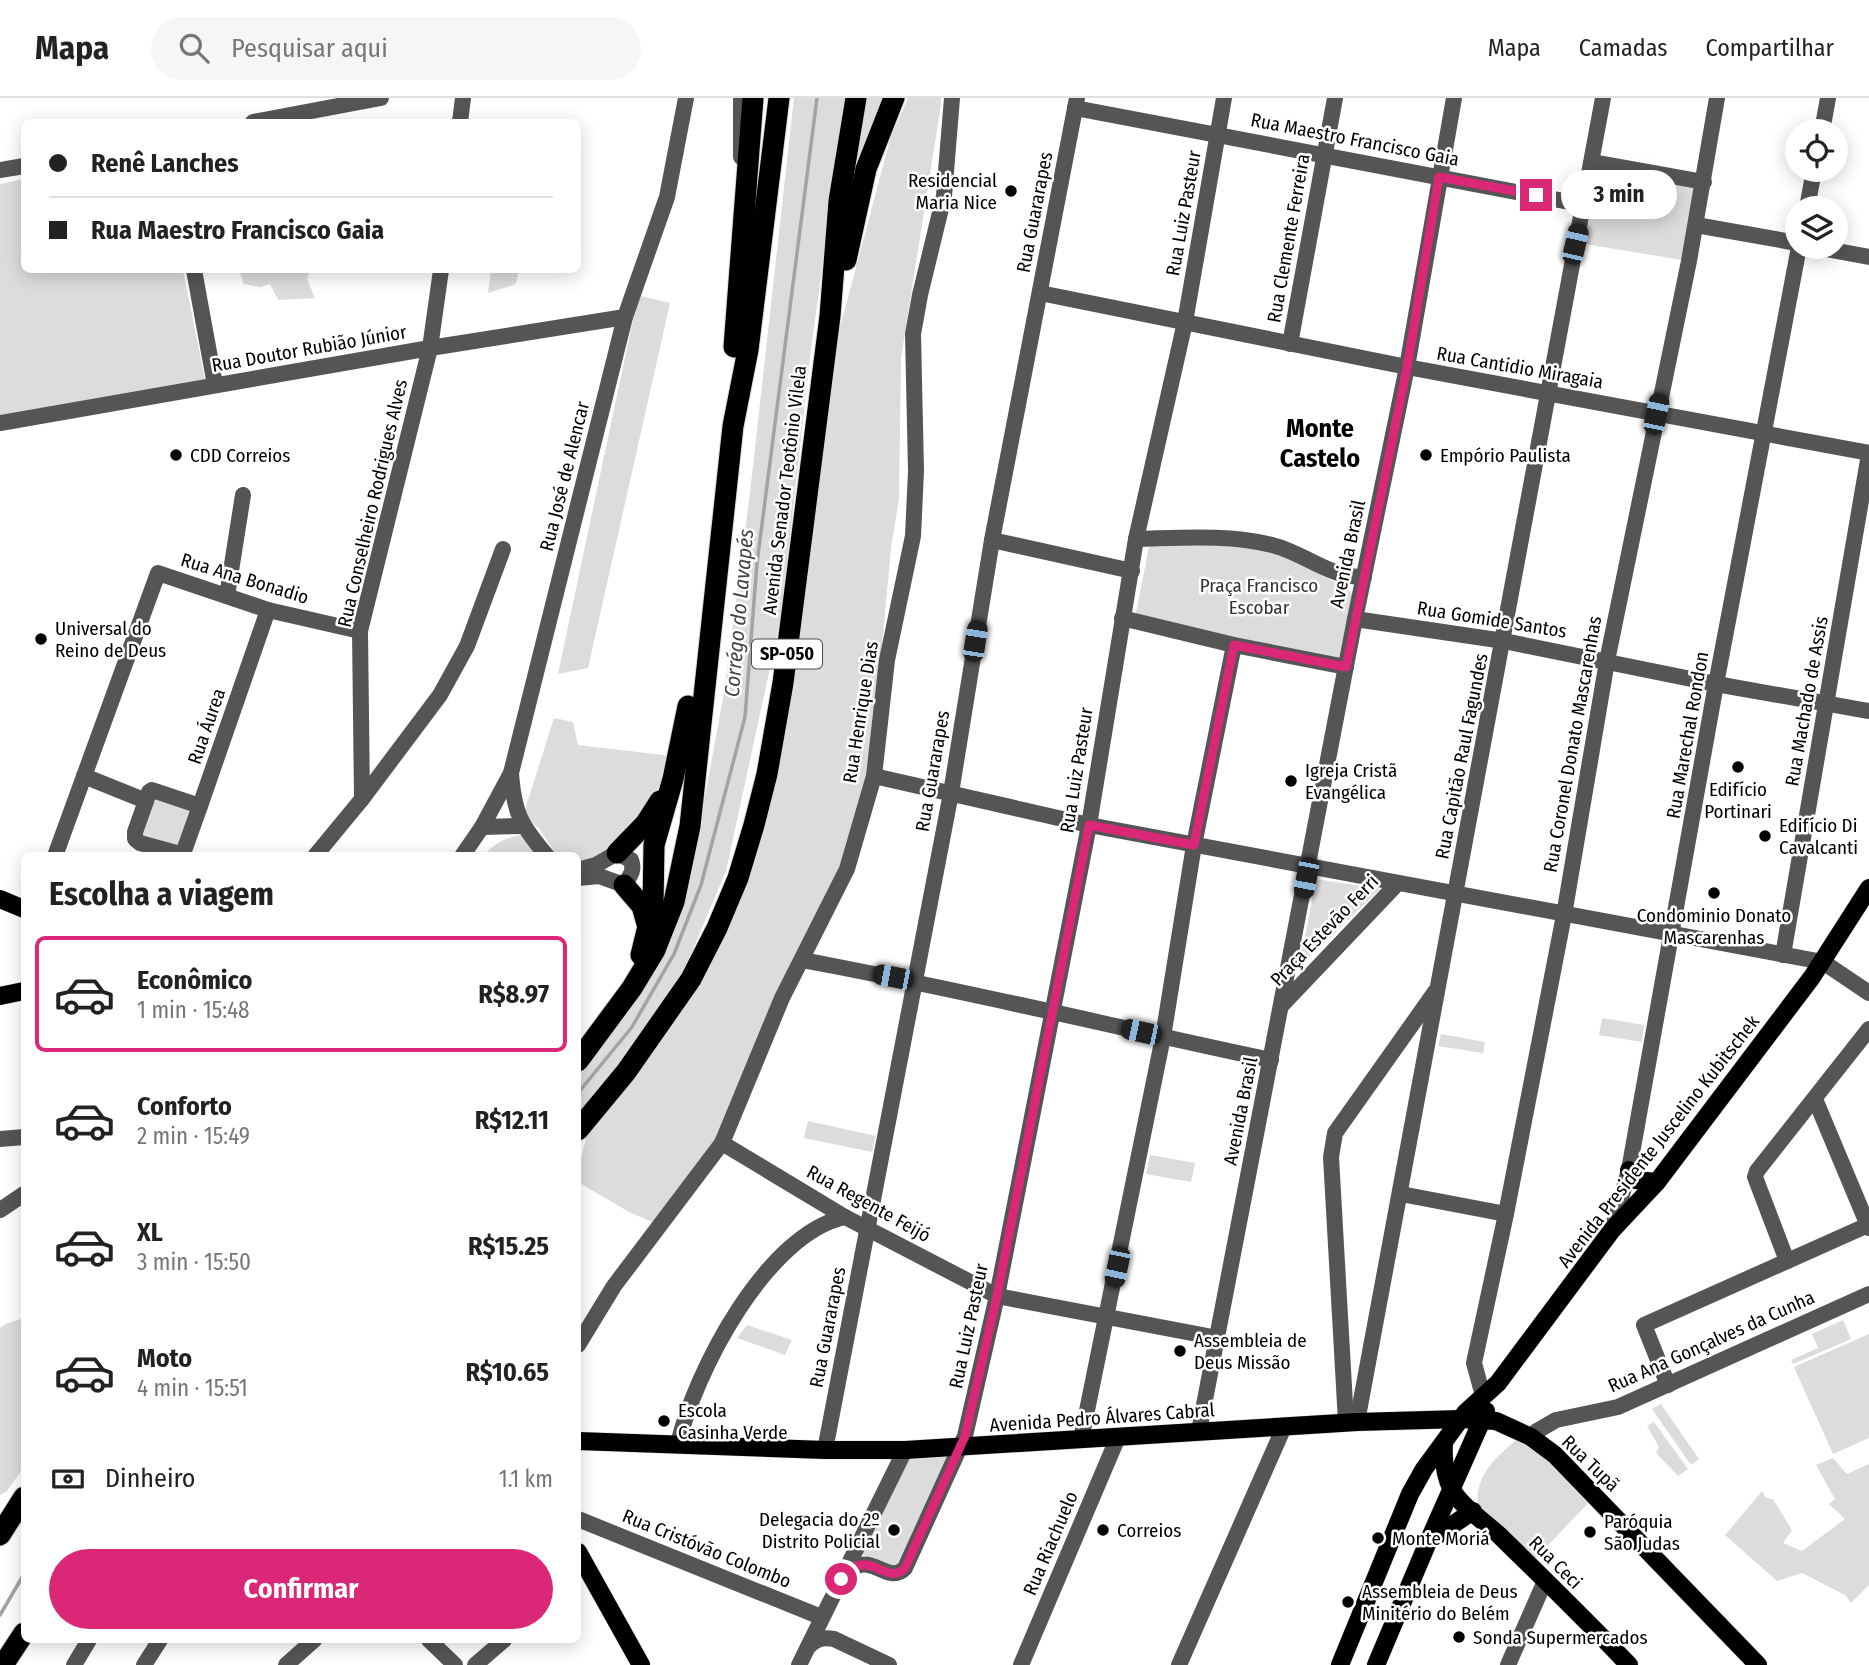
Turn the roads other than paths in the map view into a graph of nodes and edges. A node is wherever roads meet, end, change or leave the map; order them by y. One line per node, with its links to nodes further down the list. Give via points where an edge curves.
1 (381, 98): 16 (street)
2 (463, 98): 19 (street)
3 (686, 98): 39 (street, Rua José de Alencar, via 667,197)
4 (741, 98): 28 (street, via 740,152)
5 (753, 98): 28 (highway)
6 (779, 98): 48 (highway, via 748,350)
7 (856, 98): 38 (highway, Avenida Senador Teotônio Vilela / SP-050, via 839,201)
8 (894, 98): 38 (highway, via 866,169)
9 (952, 98): 72 (street, Rua Henrique Dias, via 944,196 912,334 913,536 887,660)
10 (1224, 98): 21 (street, Rua Luiz Pasteur)
11 (1335, 98): 22 (street, Rua Clemente Ferreira)
12 (1454, 98): 26 (street, Avenida Brasil)
13 (1604, 98): 23 (street, Rua Capitão Raul Fagundes)
14 (1717, 98): 27 (street, Rua Coronel Donato Mascarenhas)
15 (1828, 98): 20 (street)
16 (345, 101): 18 (street)
17 (1076, 103): 21 (street, Rua Maestro Francisco Gaia); 37 (street, Rua Guararapes)
18 (266, 119)
19 (460, 119)
20 (1824, 119)
21 (1218, 135): 22 (street, Rua Maestro Francisco Gaia); 40 (street, Rua Luiz Pasteur)
22 (1325, 155): 26 (street, Rua Maestro Francisco Gaia); 41 (street, Rua Clemente Ferreira)
23 (1593, 162): 27 (street); 29 (street, Rua Capitão Raul Fagundes)
24 (21, 166): 25 (street)
25 (0, 170)
26 (1439, 177): 29 (street, Rua Maestro Francisco Gaia); 43 (street, Avenida Brasil)
27 (1704, 182): 30 (street, Rua Coronel Donato Mascarenhas)
28 (748, 187): 48 (highway)
29 (1585, 205): 45 (street, Rua Capitão Raul Fagundes)
30 (1696, 225): 31 (street); 46 (street, Rua Coronel Donato Mascarenhas)
31 (1785, 242)
32 (1848, 253): 33 (street)
33 (1869, 257)
34 (1796, 259): 49 (street, Rua Marechal Rondon)
35 (195, 273): 44 (street)
36 (441, 273): 42 (street, Rua Conselheiro Rodrigues Alves)
37 (1040, 293): 40 (street, Rua Cantidio Miragaia); 53 (street, Rua Guararapes)
38 (830, 316): 117 (highway, Avenida Senador Teotônio Vilela / SP-050, via 777,725 738,878 691,979)
39 (625, 317): 42 (street, Rua Doutor Rubião Júnior); 70 (street, Rua José de Alencar)
40 (1185, 322): 41 (street, Rua Cantidio Miragaia); 52 (street, Rua Luiz Pasteur)
41 (1290, 344): 43 (street, Rua Cantidio Miragaia)
42 (430, 348): 44 (street, Rua Doutor Rubião Júnior); 62 (street, Rua Conselheiro Rodrigues Alves)
43 (1407, 368): 45 (street, Rua Cantidio Miragaia); 56 (street, Avenida Brasil)
44 (215, 385): 47 (street, Rua Doutor Rubião Júnior)
45 (1548, 393): 46 (street, Rua Cantidio Miragaia); 63 (street, Rua Capitão Raul Fagundes)
46 (1656, 414): 49 (street, Rua Cantidio Miragaia); 65 (street, Rua Coronel Donato Mascarenhas)
47 (0, 424)
48 (733, 426): 58 (highway)
49 (1765, 434): 50 (street, Rua Cantidio Miragaia); 67 (street, Rua Marechal Rondon)
50 (1869, 453): 68 (street, Rua Machado de Assis)
51 (243, 495): 57 (street)
52 (1136, 539): 55 (street, Rua Luiz Pasteur); 56 (street, via 1242,540 1275,546 1334,573)
53 (992, 540): 55 (street); 74 (street, Rua Guararapes)
54 (503, 549): 75 (street, via 457,668)
55 (1132, 571): 60 (street, Rua Luiz Pasteur)
56 (1364, 577): 61 (street, Avenida Brasil)
57 (227, 596): 59 (street, Rua Ana Bonadio); 71 (street, Rua Ana Bonadio, via 158,573)
58 (713, 607): 73 (highway, via 701,636); 106 (highway, via 690,826 674,902 655,950)
59 (268, 610): 62 (street, Rua Ana Bonadio); 77 (street, Rua Áurea)
60 (1122, 618): 64 (street); 78 (street, Rua Luiz Pasteur)
61 (1355, 620): 63 (street, Rua Gomide Santos); 66 (street, Avenida Brasil)
62 (360, 631): 75 (street, Rua Conselheiro Rodrigues Alves)
63 (1504, 641): 65 (street, Rua Gomide Santos); 95 (street, Rua Capitão Raul Fagundes)
64 (1234, 645): 66 (street); 81 (street)
65 (1607, 661): 67 (street, Rua Gomide Santos); 98 (street, Rua Coronel Donato Mascarenhas)
66 (1346, 667): 89 (street, Avenida Brasil)
67 (1716, 684): 68 (street, Rua Gomide Santos); 100 (street, Rua Marechal Rondon)
68 (1827, 703): 69 (street, Rua Gomide Santos); 101 (street, Rua Machado de Assis)
69 (1869, 711)
70 (511, 773): 79 (street); 80 (street, Rua José de Alencar)
71 (84, 775): 76 (street); 82 (street)
72 (874, 776): 74 (street); 102 (street, Rua Henrique Dias, via 847,869)
73 (673, 779): 88 (highway, via 646,823); 99 (highway, via 654,845)
74 (951, 793): 78 (street); 104 (street, Rua Guararapes)
75 (362, 799): 85 (street)
76 (146, 801): 77 (street, via 152,790); 83 (street, Rua Áurea, via 135,839)
77 (200, 806): 84 (street, Rua Áurea)
78 (1089, 825): 81 (street); 111 (street, Rua Luiz Pasteur)
79 (523, 826): 80 (street); 87 (street)
80 (482, 827): 86 (street, Rua José de Alencar)
81 (1194, 845): 89 (street); 113 (street)
82 (56, 852)
83 (173, 852)
84 (182, 852)
85 (318, 852)
86 (465, 852)
87 (544, 852)
88 (617, 853): 90 (street); 93 (street, via 632,864)
89 (1308, 868): 92 (street); 110 (street, Avenida Brasil)
90 (581, 869)
91 (581, 878): 93 (street, via 599,876)
92 (1397, 884): 95 (street); 110 (street, Praça Estevão Ferri)
93 (624, 885): 99 (highway, via 642,906)
94 (1869, 888): 103 (main road, Avenida Presidente Juscelino Kubitschek)
95 (1456, 895): 98 (street); 105 (street, Rua Capitão Raul Fagundes)
96 (0, 899): 97 (main road)
97 (21, 908)
98 (1564, 915): 100 (street); 126 (street, Rua Coronel Donato Mascarenhas)
99 (648, 927): 106 (highway)
100 (1672, 936): 101 (street); 121 (street, Rua Marechal Rondon)
101 (1783, 955): 103 (street)
102 (802, 960): 104 (street); 120 (street, Rua Henrique Dias)
103 (1823, 962): 108 (street); 122 (main road, Avenida Presidente Juscelino Kubitschek)
104 (915, 981): 111 (street); 129 (street, Rua Guararapes)
105 (1439, 987): 123 (street, Rua Capitão Raul Fagundes); 137 (street, via 1335,1133 1331,1157)
106 (632, 988): 114 (highway)
107 (21, 992): 109 (main road)
108 (1869, 993)
109 (0, 996)
110 (1282, 1004): 115 (street, Avenida Brasil)
111 (1052, 1013): 113 (street); 133 (street, Rua Luiz Pasteur)
112 (1869, 1029): 116 (street)
113 (1163, 1037): 115 (street); 134 (street)
114 (581, 1057)
115 (1271, 1060): 135 (street, Avenida Brasil)
116 (1815, 1099): 128 (street); 131 (street, via 1756,1171)
117 (581, 1131)
118 (21, 1137): 119 (street)
119 (0, 1139)
120 (722, 1143): 127 (street, Rua Regente Feijó); 136 (street, Rua Henrique Dias, via 614,1286)
121 (1629, 1170): 122 (main road, via 1636,1180); 130 (street, Rua Marechal Rondon)
122 (1657, 1182): 130 (main road, Avenida Presidente Juscelino Kubitschek)
123 (1401, 1194): 126 (street); 138 (street, Rua Capitão Raul Fagundes)
124 (21, 1196): 125 (street)
125 (0, 1210)
126 (1506, 1214): 141 (street, Rua Coronel Donato Mascarenhas, via 1474,1363)
127 (845, 1217): 129 (street, Rua Regente Feijó); 152 (street, via 795,1242 737,1311 702,1373)
128 (1869, 1227): 131 (street)
129 (866, 1228): 133 (street, Rua Regente Feijó); 154 (street, Rua Guararapes)
130 (1612, 1230): 139 (main road, Avenida Presidente Juscelino Kubitschek)
131 (1787, 1261): 140 (street, via 1644,1325)
132 (1869, 1294): 140 (street, Rua Ana Gonçalves da Cunha)
133 (997, 1296): 134 (street, Rua Regente Feijó); 153 (street, Rua Luiz Pasteur)
134 (1107, 1318): 135 (street, Rua Regente Feijó); 149 (street)
135 (1218, 1338): 146 (street, Avenida Brasil)
136 (581, 1340)
137 (1343, 1350): 138 (street); 144 (street)
138 (1370, 1352): 144 (street, Rua Capitão Raul Fagundes)
139 (1498, 1383): 141 (main road, Avenida Presidente Juscelino Kubitschek); 143 (main road, Avenida Presidente Juscelino Kubitschek)
140 (1668, 1385): 148 (street, Rua Ana Gonçalves da Cunha, via 1618,1406 1556,1420)
141 (1482, 1396): 142 (main road, Avenida Presidente Juscelino Kubitschek)
142 (1461, 1419): 143 (main road, Rua Tupã); 144 (main road, Avenida Pedro Álvares Cabral); 151 (main road, Avenida Presidente Juscelino Kubitschek)
143 (1482, 1420): 148 (main road, Rua Tupã, via 1496,1421); 156 (main road, Avenida Presidente Juscelino Kubitschek)
144 (1352, 1422): 145 (main road, Avenida Pedro Álvares Cabral)
145 (1284, 1427): 146 (main road, Avenida Pedro Álvares Cabral); 189 (street)
146 (1199, 1431): 147 (main road, Avenida Pedro Álvares Cabral)
147 (1118, 1437): 149 (main road, Avenida Pedro Álvares Cabral); 188 (street, Rua Riachuelo)
148 (1531, 1437): 192 (main road, Rua Tupã, via 1555,1455)
149 (1081, 1440): 153 (main road, Avenida Pedro Álvares Cabral)
150 (581, 1441): 152 (main road, Avenida Pedro Álvares Cabral)
151 (1444, 1443): 156 (main road, via 1443,1464); 167 (main road, Avenida Presidente Juscelino Kubitschek, via 1414,1485)
152 (678, 1444): 154 (main road, Avenida Pedro Álvares Cabral)
153 (961, 1447): 155 (main road, Avenida Pedro Álvares Cabral); 163 (street, Rua Luiz Pasteur, via 905,1568 891,1574)
154 (825, 1450): 155 (main road, Avenida Pedro Álvares Cabral)
155 (905, 1450): 161 (street)
156 (1452, 1490): 158 (main road, Rua Ceci); 162 (main road, Avenida Presidente Juscelino Kubitschek)
157 (21, 1502): 160 (highway)
158 (1473, 1511): 162 (main road); 166 (main road, Rua Ceci)
159 (581, 1520): 168 (street, Rua Cristóvão Colombo)
160 (0, 1535)
161 (861, 1539): 163 (street, via 862,1554); 165 (street)
162 (1428, 1542): 176 (main road, Avenida Presidente Juscelino Kubitschek)
163 (872, 1565): 165 (street, via 857,1566)
164 (581, 1567): 185 (main road)
165 (841, 1579): 168 (street)
166 (1545, 1581): 178 (main road, Rua Ceci); 191 (street)
167 (1369, 1600): 176 (main road, via 1386,1597 1395,1610); 190 (main road, Avenida Presidente Juscelino Kubitschek)
168 (821, 1617): 175 (street)
169 (21, 1638): 179 (highway)
170 (87, 1643): 180 (street)
171 (158, 1643): 181 (street)
172 (310, 1643): 182 (street)
173 (432, 1643): 183 (street)
174 (501, 1643): 184 (street)
175 (808, 1647): 177 (street, via 817,1639 834,1639); 186 (street)
176 (1379, 1658)
177 (869, 1661): 187 (street)
178 (1625, 1663)
179 (3, 1665)
180 (74, 1665)
181 (144, 1665)
182 (286, 1665)
183 (455, 1665)
184 (475, 1665)
185 (641, 1665)
186 (799, 1665)
187 (889, 1665)
188 (1021, 1665)
189 (1179, 1665)
190 (1340, 1665)
191 (1508, 1665)
192 (1758, 1665)

